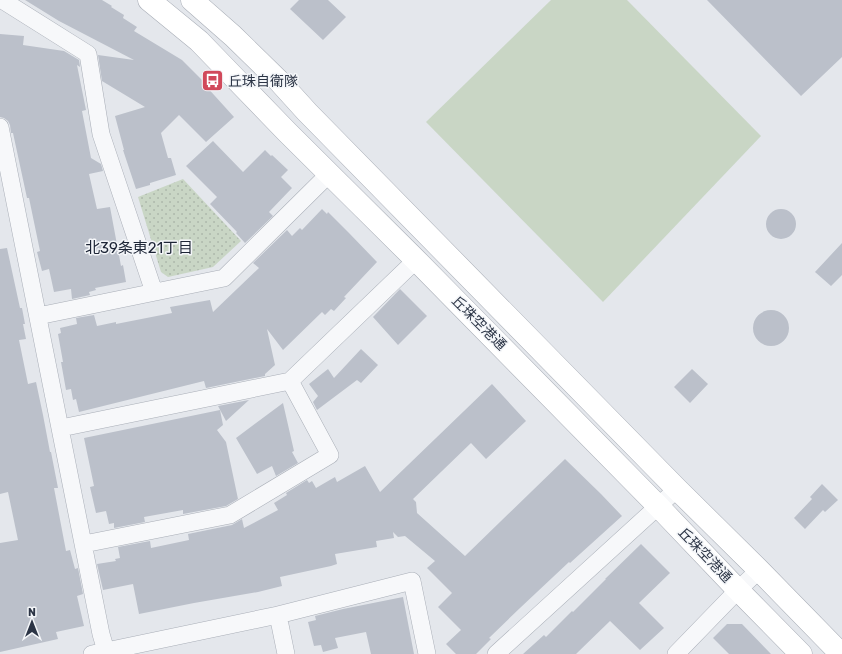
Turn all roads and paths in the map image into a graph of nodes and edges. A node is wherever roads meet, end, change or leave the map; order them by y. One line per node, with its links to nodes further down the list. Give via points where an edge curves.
1 (2, 0): 7 (street, via 88,54 101,134)
2 (149, 0): 5 (main road, 丘珠空港通, via 199,41)
3 (192, 0): 11 (main road, 丘珠空港通, via 278,80)
4 (0, 128): 8 (street)
5 (330, 173): 6 (main road, 丘珠空港通); 7 (street, via 224,278)
6 (416, 260): 9 (street); 12 (main road, 丘珠空港通)
7 (154, 292): 8 (street)
8 (38, 316): 10 (street)
9 (290, 381): 10 (street); 13 (street, via 330,455 230,515)
10 (60, 428): 13 (street)
11 (677, 489): 12 (street); 14 (main road, 丘珠空港通)
12 (658, 506): 15 (main road, 丘珠空港通); 20 (street)
13 (84, 544): 17 (street, via 101,634)
14 (759, 570): 15 (street); 23 (main road, 丘珠空港通)
15 (738, 590): 21 (street); 22 (main road, 丘珠空港通)
16 (278, 615): 17 (street); 18 (street); 19 (street, via 412,581)
17 (99, 652)
18 (286, 654)
19 (428, 654)
20 (496, 654)
21 (676, 654)
22 (801, 654)
23 (841, 654)

